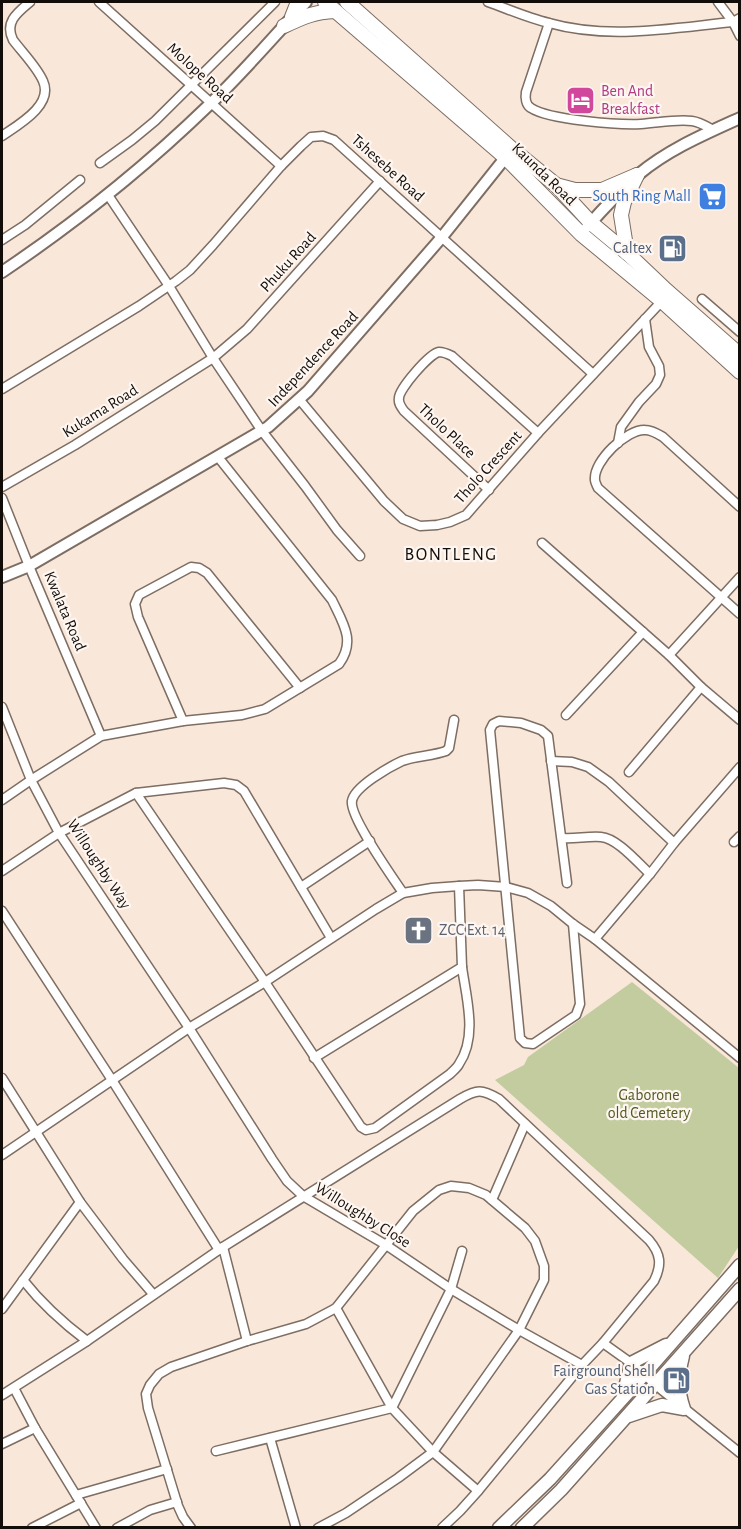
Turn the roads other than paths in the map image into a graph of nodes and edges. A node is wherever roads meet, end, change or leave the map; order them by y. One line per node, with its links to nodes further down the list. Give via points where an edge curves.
1 (30, 2): 18 (street, via 11,19 10,34 42,78 45,95 39,106)
2 (99, 2): 14 (street, Molope Road)
3 (275, 2): 14 (street)
4 (298, 2): 11 (main road)
5 (306, 2): 11 (street)
6 (347, 2): 19 (main road, Kaunda Road)
7 (488, 2): 12 (street)
8 (718, 2): 10 (street)
9 (330, 6): 11 (main road); 19 (main road, Kaunda Road)
10 (736, 20): 12 (street, via 625,32 593,32); 13 (street)
11 (288, 22): 15 (street)
12 (549, 23): 17 (street, via 526,92 532,109 608,123 689,120)
13 (740, 36)
14 (192, 86): 15 (street, Molope Road); 20 (street)
15 (211, 104): 21 (street, Molope Road); 26 (street)
16 (740, 118): 17 (street)
17 (713, 130): 22 (street)
18 (2, 136)
19 (509, 154): 25 (main road, Kaunda Road); 28 (main road, Kaunda Road); 29 (street, Independence Road)
20 (100, 163)
21 (281, 166): 24 (street, Tshesebe Road, via 311,137 323,136 334,140); 33 (street, Tshesebe Road, via 190,270)
22 (637, 175): 25 (main road, via 602,190); 27 (street); 31 (main road, via 621,215)
23 (80, 180): 30 (street)
24 (380, 181): 29 (street, Tshesebe Road); 39 (street, Phuku Road, via 247,329)
25 (555, 185): 27 (main road, Kaunda Road)
26 (108, 195): 32 (street); 33 (street)
27 (591, 223): 28 (street); 31 (main road, Kaunda Road)
28 (581, 234): 35 (main road, Kaunda Road)
29 (442, 237): 41 (street, Tshesebe Road); 43 (street, Independence Road)
30 (2, 240)
31 (627, 253): 38 (main road, Kaunda Road)
32 (2, 272)
33 (169, 286): 39 (street); 42 (street)
34 (702, 299): 37 (street)
35 (662, 301): 36 (street, Tholo Crescent); 40 (main road, Kaunda Road)
36 (645, 319): 41 (street, Tholo Crescent); 46 (street, via 660,375 621,427)
37 (740, 332)
38 (740, 355)
39 (213, 358): 44 (street); 48 (street, Kukama Road)
40 (740, 372)
41 (593, 374): 45 (street, Tholo Crescent)
42 (3, 386)
43 (299, 399): 44 (street, Independence Road); 49 (street, Tholo Crescent, via 403,519 420,526 450,522 466,515)
44 (262, 431): 47 (street, Independence Road); 53 (street)
45 (538, 433): 49 (street, Tholo Crescent); 49 (street, Tholo Place, via 452,356 440,352 422,366 399,394 401,407)
46 (618, 443): 51 (street, via 644,429 654,432); 57 (street, via 596,472 598,488)
47 (218, 457): 54 (street, Independence Road); 62 (street, via 332,600 343,623 348,644 345,656 339,664)
48 (2, 487)
49 (489, 490)
50 (2, 498): 54 (street, Kwalata Road)
51 (740, 507)
52 (542, 543): 59 (street)
53 (360, 556)
54 (29, 566): 55 (street, Independence Road); 68 (street, Kwalata Road)
55 (2, 577)
56 (740, 577): 57 (street)
57 (722, 597): 58 (street); 60 (street)
58 (740, 614)
59 (643, 632): 60 (street); 64 (street)
60 (669, 655): 61 (street)
61 (701, 687): 66 (street); 71 (street)
62 (300, 688): 67 (street, via 265,710); 67 (street, via 207,573 191,567 138,595 135,604)
63 (2, 707): 72 (street, Willoughby Way)
64 (566, 715)
65 (454, 720): 77 (street, via 446,751 395,764 357,791 352,800 353,810)
66 (740, 720)
67 (183, 721): 68 (street)
68 (102, 736): 72 (street)
69 (551, 761): 76 (street); 78 (street, via 588,767); 84 (street, via 548,736 541,730 521,723 493,724 490,730)
70 (740, 767): 78 (street)
71 (629, 772)
72 (31, 780): 74 (street); 75 (street, Willoughby Way)
73 (136, 793): 75 (street); 83 (street, via 236,785 244,791); 91 (street)
74 (2, 800)
75 (59, 833): 79 (street); 92 (street, Willoughby Way)
76 (562, 838): 80 (street, via 608,838); 81 (street)
77 (370, 842): 83 (street); 85 (street)
78 (674, 843): 80 (street)
79 (2, 871)
80 (650, 874): 89 (street)
81 (567, 883)
82 (459, 886): 84 (street); 85 (street); 90 (street)
83 (301, 887): 88 (street)
84 (506, 887): 87 (street, via 528,893); 87 (street, via 520,1038 525,1042 533,1044 576,1015 579,1008)
85 (403, 893): 88 (street)
86 (2, 911): 96 (street)
87 (573, 924): 89 (street)
88 (332, 938): 91 (street)
89 (595, 939): 94 (street)
90 (462, 967): 93 (street); 93 (street, via 469,1016 460,1063 375,1128 360,1127)
91 (265, 982): 92 (street); 93 (street)
92 (189, 1028): 96 (street); 100 (street, Willoughby Close, via 272,1159)
93 (314, 1058)
94 (740, 1058)
95 (2, 1078): 98 (street)
96 (112, 1080): 98 (street); 104 (street)
97 (525, 1124): 100 (street, via 499,1099 480,1090 472,1092); 101 (street); 116 (street, via 656,1248 659,1271 654,1281)
98 (36, 1131): 99 (street); 102 (street)
99 (2, 1155)
100 (303, 1196): 103 (street, Willoughby Close); 104 (street)
101 (492, 1200): 103 (street, via 469,1188 451,1186 439,1190 413,1211); 113 (street, via 525,1228 535,1241 544,1266 544,1280)
102 (80, 1202): 107 (street); 110 (street)
103 (386, 1245): 109 (street, Willoughby Close); 111 (street)
104 (221, 1249): 110 (street); 115 (street)
105 (462, 1251): 109 (street)
106 (740, 1265): 117 (main road)
107 (23, 1280): 112 (street); 114 (street, via 61,1322)
108 (740, 1289): 118 (main road)
109 (451, 1290): 113 (street, Willoughby Close); 126 (street)
110 (153, 1294): 114 (street)
111 (336, 1308): 115 (street, via 306,1324); 126 (street)
112 (2, 1309)
113 (519, 1330): 120 (street, Willoughby Close); 133 (street)
114 (87, 1341): 123 (street)
115 (247, 1341): 135 (street, via 171,1367 150,1385 146,1394 148,1408)
116 (603, 1343): 119 (street); 120 (street)
117 (671, 1343): 119 (main road); 121 (main road)
118 (684, 1352): 122 (main road); 127 (main road, via 678,1379)
119 (632, 1363): 121 (street); 125 (main road)
120 (582, 1365): 136 (street)
121 (644, 1375): 122 (street); 125 (main road)
122 (655, 1384): 127 (street); 128 (main road)
123 (14, 1388): 124 (street); 129 (street)
124 (2, 1395)
125 (623, 1397): 147 (main road)
126 (393, 1408): 130 (street); 133 (street)
127 (684, 1408): 128 (main road, via 662,1406); 134 (street)
128 (625, 1418): 148 (main road)
129 (35, 1428): 131 (street); 137 (street)
130 (270, 1438): 132 (street); 144 (street)
131 (2, 1444)
132 (216, 1451)
133 (433, 1452): 136 (street); 145 (street, via 346,1513)
134 (740, 1453)
135 (167, 1469): 137 (street); 139 (street)
136 (478, 1491): 146 (street)
137 (76, 1495): 138 (street)
138 (81, 1503): 140 (street); 141 (street)
139 (177, 1503): 142 (street, via 150,1510); 143 (street)
140 (32, 1527)
141 (96, 1527)
142 (117, 1527)
143 (192, 1527)
144 (296, 1527)
145 (318, 1527)
146 (442, 1527)
147 (500, 1527)
148 (522, 1527)

